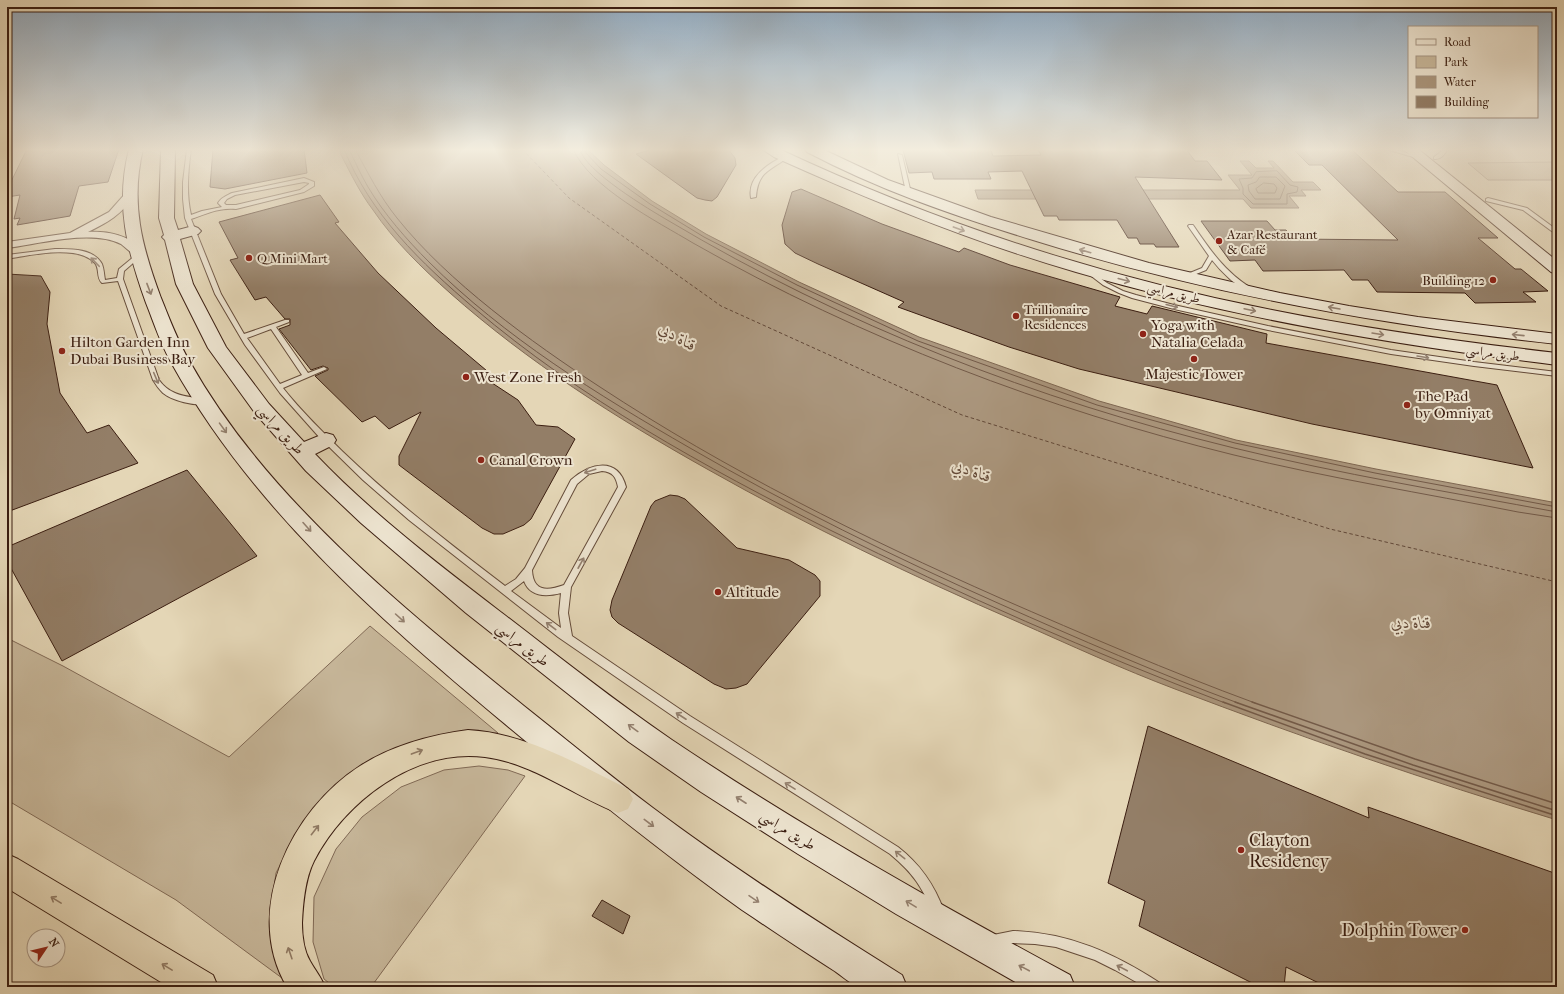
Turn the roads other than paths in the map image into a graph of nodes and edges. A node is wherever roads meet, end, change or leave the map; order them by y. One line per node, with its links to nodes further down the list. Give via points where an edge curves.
1 (164, 195): 13 (street, طريق مراسي, via 164,200)
2 (185, 195): 13 (lane)
3 (231, 195): 10 (lane)
4 (282, 195): 12 (lane)
5 (871, 195): 27 (street, طريق مراسي, one-way to 27, via 1011,247)
6 (919, 195): 23 (street, طريق مراسي, one-way to 6, via 1036,236)
7 (1477, 195): 22 (street)
8 (1482, 195): 11 (street)
9 (129, 196): 16 (street, via 122,206 108,217 88,228); 18 (street, via 130,223)
10 (222, 200): 12 (lane, via 222,205); 13 (lane)
11 (1488, 200): 15 (lane, via 1525,209); 19 (street)
12 (229, 207): 13 (lane, via 212,210)
13 (184, 224): 29 (lane, via 217,294); 38 (street, طريق مراسي, via 190,294 220,351 266,414)
14 (1191, 226): 21 (lane)
15 (1557, 233)
16 (62, 237): 17 (street); 18 (street, via 112,237 128,243)
17 (7, 245)
18 (138, 254): 24 (lane, via 121,270); 36 (street, one-way to 36, via 166,330 180,361)
19 (1557, 256)
20 (7, 257): 24 (lane, one-way to 20, via 104,282 96,260 67,250)
21 (1211, 257): 23 (lane, via 1204,269); 25 (lane, via 1232,278)
22 (1557, 269)
23 (1186, 277): 25 (street, طريق مراسي)
24 (120, 279): 36 (lane, one-way to 36, via 159,386 172,395)
25 (1253, 292): 30 (street, طريق مراسي, one-way to 25, via 1423,323)
26 (287, 321): 28 (lane)
27 (1282, 324): 31 (street, طريق مراسي, one-way to 31); 33 (lane, one-way to 33, via 1438,359)
28 (272, 326): 29 (lane); 34 (lane)
29 (242, 337): 35 (lane)
30 (1556, 339)
31 (1557, 360)
32 (324, 368): 34 (lane)
33 (1557, 374)
34 (306, 376): 35 (lane)
35 (279, 387): 37 (lane)
36 (204, 402): 43 (street, one-way to 43, via 269,485 363,584 429,644)
37 (326, 440): 38 (street); 41 (lane, via 431,532)
38 (302, 452): 45 (street, طريق مراسي, one-way to 38, via 789,831 663,750 609,711 418,560 331,484)
39 (528, 570): 40 (lane, via 529,584 541,592); 40 (lane, one-way to 39, via 622,487 621,478 615,472 604,468 592,469 581,474 574,482); 41 (lane, via 519,581)
40 (567, 587): 42 (lane, via 563,618)
41 (505, 590): 42 (lane, one-way to 41)
42 (569, 639): 45 (lane, one-way to 42, via 934,898 921,876 905,858 722,743)
43 (618, 799): 48 (highway, one-way to 43, via 298,975 287,943 286,907 294,871 311,836 334,805 376,771 400,758 429,748 470,743 494,745 523,754); 49 (street, one-way to 49, via 756,900)
44 (7, 870): 47 (highway, one-way to 44)
45 (942, 923): 46 (street, طريق مراسي)
46 (978, 943): 50 (street, طريق مراسي, one-way to 46); 51 (lane, one-way to 46, via 1084,949 1061,942 1018,936)
47 (201, 987)
48 (308, 987)
49 (890, 987)
50 (1058, 987)
51 (1156, 987)

